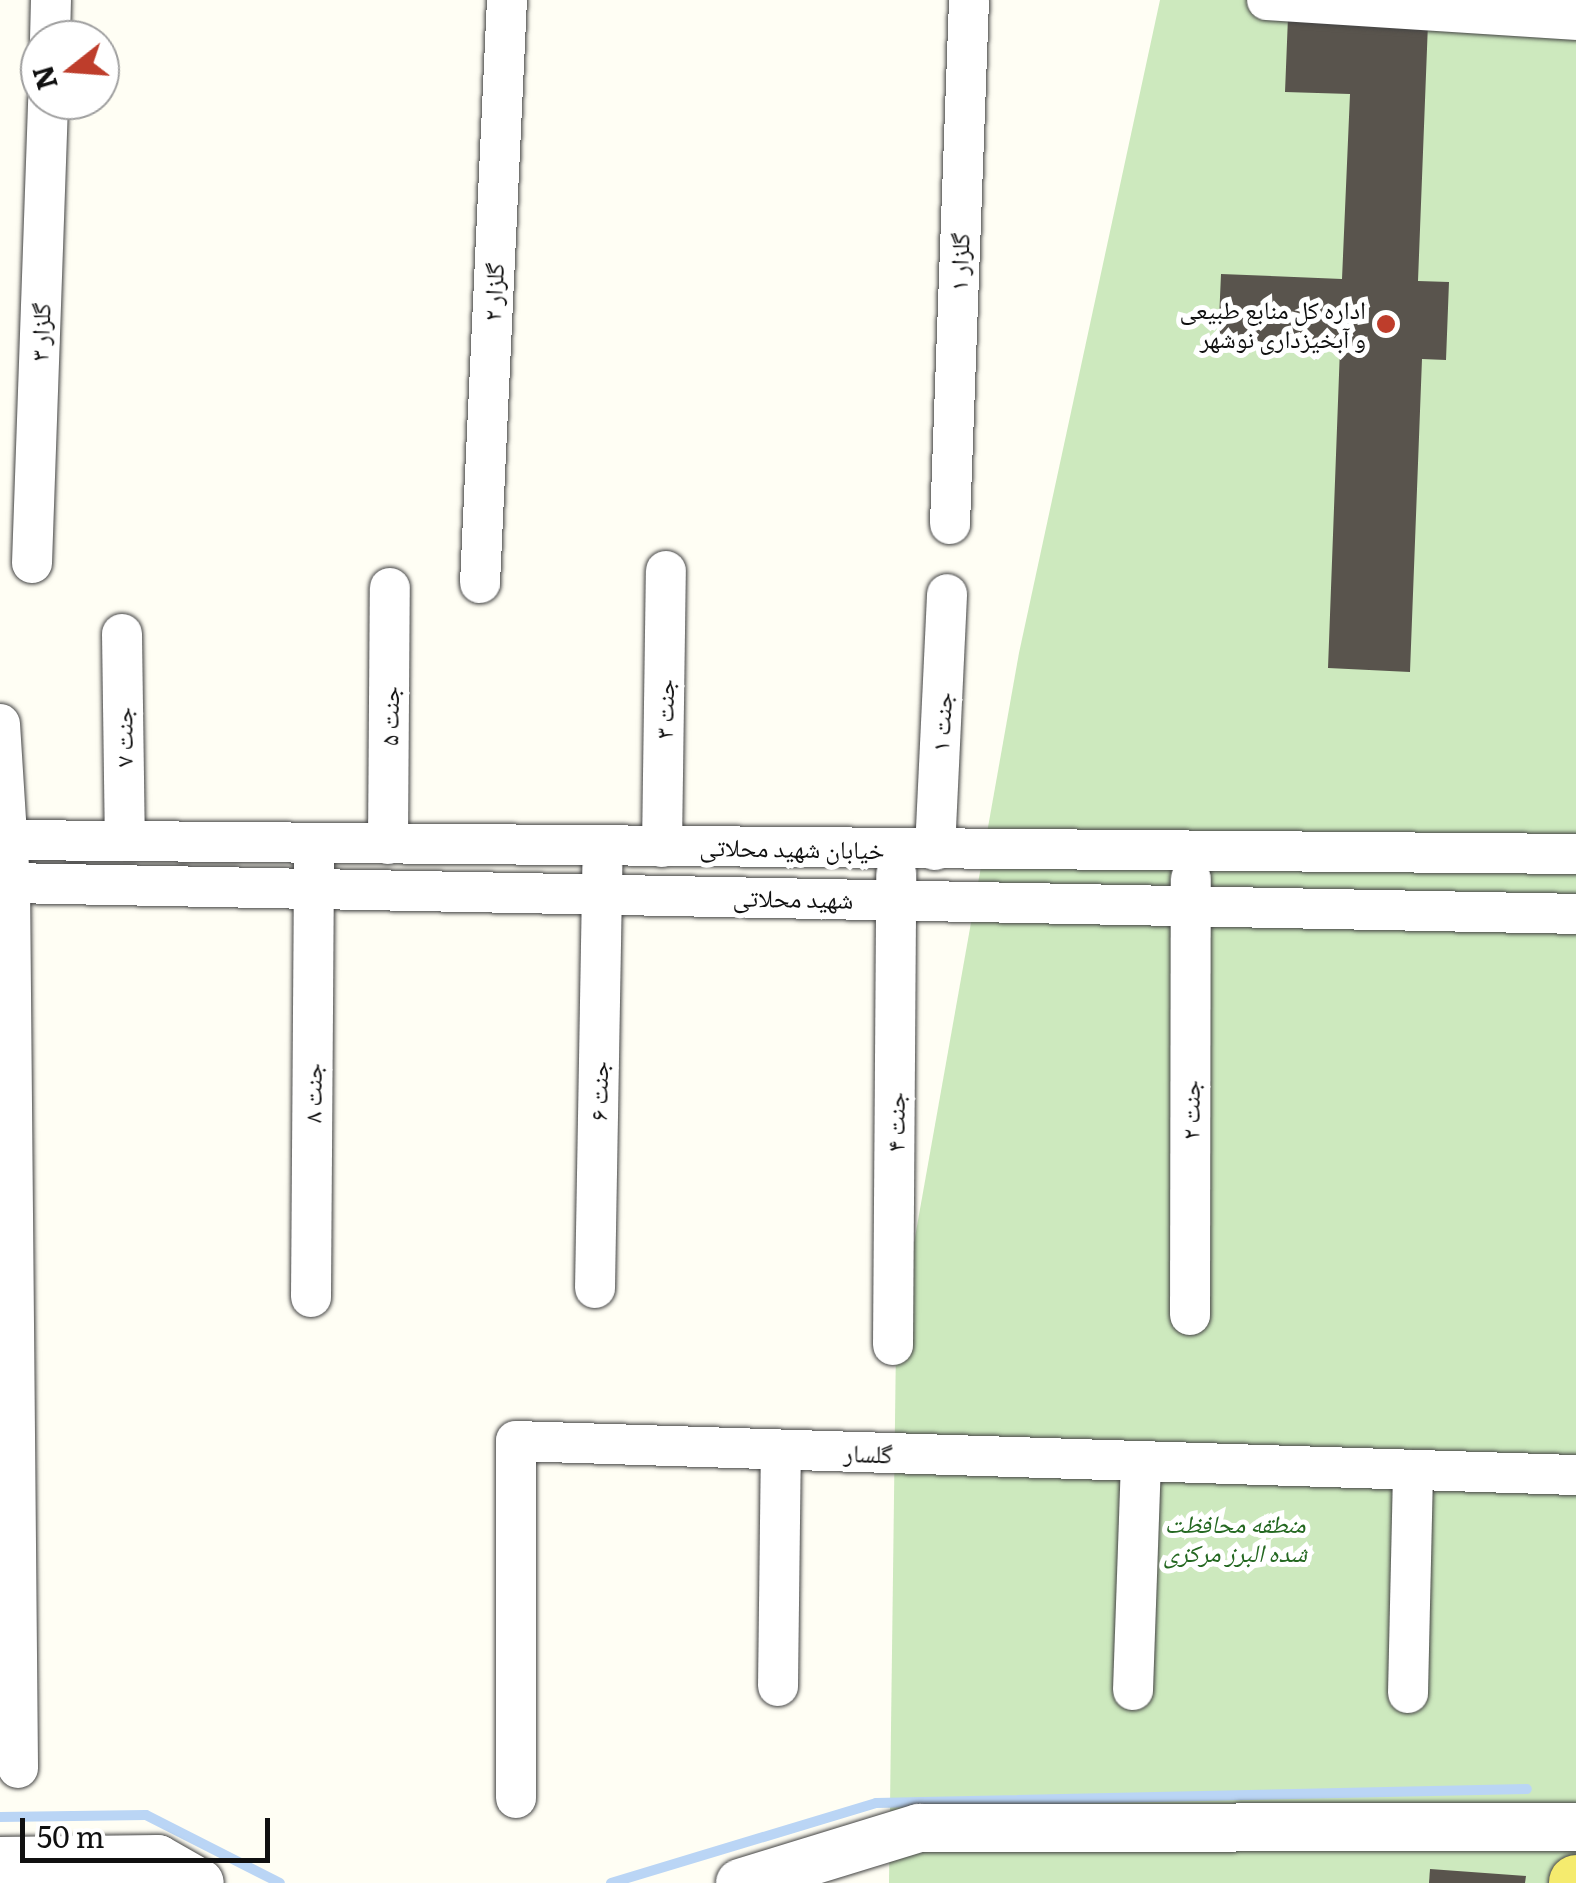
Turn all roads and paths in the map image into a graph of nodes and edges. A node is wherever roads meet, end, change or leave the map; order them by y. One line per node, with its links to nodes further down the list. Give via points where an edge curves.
1 (507, 0): 9 (street, گلزار ۲)
2 (969, 0): 6 (street, گلزار ۱)
3 (1267, 0): 4 (street)
4 (1576, 20)
5 (47, 120): 7 (street, گلزار ۳)
6 (950, 524)
7 (32, 564)
8 (666, 571): 19 (street, جنت ۳)
9 (480, 584)
10 (390, 588): 17 (street, جنت ۵)
11 (947, 594): 20 (street, جنت ۱)
12 (122, 634): 15 (street, جنت ۷)
13 (0, 724): 14 (street)
14 (9, 840): 15 (street, خیابان شهید محلاتی); 24 (street)
15 (124, 840): 16 (street, خیابان شهید محلاتی)
16 (314, 844): 17 (street, خیابان شهید محلاتی); 25 (street, جنت ۸)
17 (388, 844): 18 (street, خیابان شهید محلاتی)
18 (602, 846): 19 (street, خیابان شهید محلاتی); 26 (street, جنت ۶)
19 (662, 847): 20 (street, خیابان شهید محلاتی)
20 (915, 850): 21 (street, خیابان شهید محلاتی); 27 (street, جنت ۱)
21 (1192, 851): 22 (street, خیابان شهید محلاتی); 28 (street, جنت ۲)
22 (1364, 852): 23 (street, خیابان شهید محلاتی); 29 (street)
23 (1576, 854)
24 (10, 884): 25 (street, شهید محلاتی); 42 (street)
25 (314, 888): 26 (street, شهید محلاتی); 32 (street, جنت ۸)
26 (602, 894): 27 (street, شهید محلاتی); 31 (street, جنت ۶)
27 (896, 900): 28 (street, شهید محلاتی); 34 (street, جنت ۴)
28 (1191, 906): 29 (street, شهید محلاتی); 33 (street, جنت ۲)
29 (1362, 909): 30 (street, شهید محلاتی)
30 (1576, 914)
31 (595, 1288)
32 (310, 1297)
33 (1190, 1315)
34 (894, 1345)
35 (781, 1450): 36 (street, گلسار); 39 (street); 43 (street, گلسار, via 516,1441)
36 (1141, 1461): 37 (street, گلسار); 40 (street)
37 (1412, 1470): 38 (street, گلسار); 41 (street)
38 (1576, 1475)
39 (778, 1686)
40 (1133, 1690)
41 (1408, 1692)
42 (18, 1768)
43 (516, 1798)
44 (1576, 1828): 47 (street, via 919,1828)
45 (0, 1862): 46 (street, via 158,1859)
46 (200, 1883)
47 (740, 1883)

